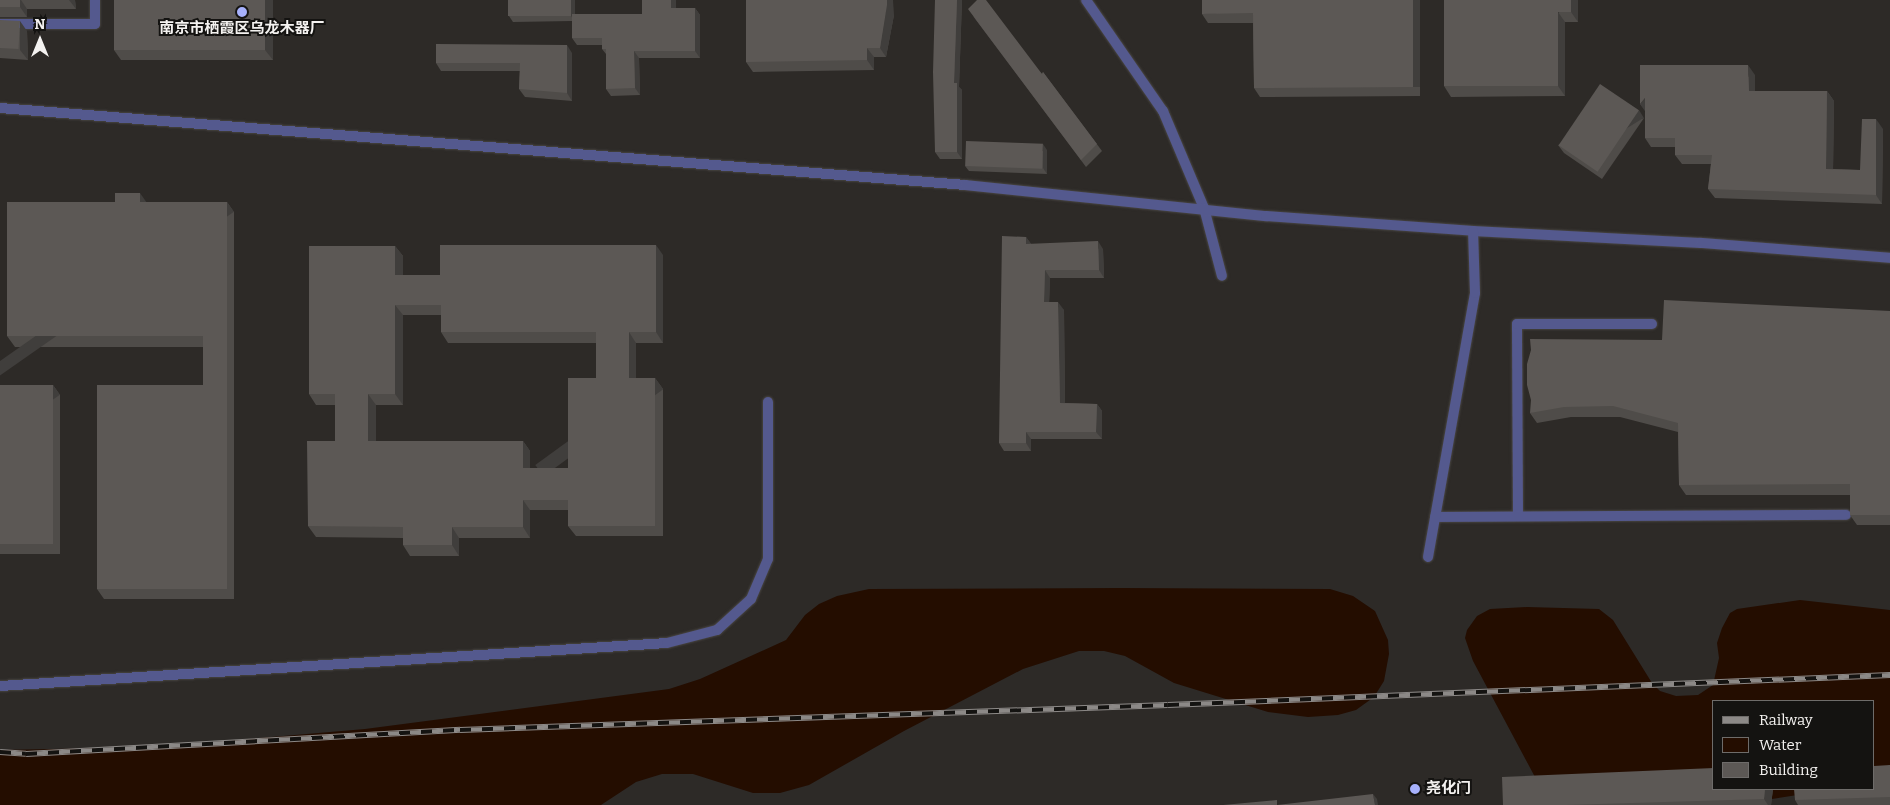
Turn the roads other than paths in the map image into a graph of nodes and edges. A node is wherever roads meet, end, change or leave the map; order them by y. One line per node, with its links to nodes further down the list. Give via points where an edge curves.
1 (94, 0): 3 (lane, via 95,24)
2 (1086, 0): 5 (lane, via 1162,111)
3 (0, 24)
4 (0, 108): 5 (lane, via 965,185)
5 (1204, 208): 6 (lane, via 1266,216); 8 (lane)
6 (1473, 231): 7 (lane, via 1701,243); 13 (lane, via 1475,293)
7 (1890, 258)
8 (1222, 276)
9 (1652, 324): 12 (lane, via 1517,324)
10 (768, 402): 15 (lane, via 768,559 751,599 717,630 667,643)
11 (1846, 515): 12 (lane)
12 (1518, 516): 13 (lane)
13 (1435, 517): 14 (lane)
14 (1428, 557)
15 (0, 686)

